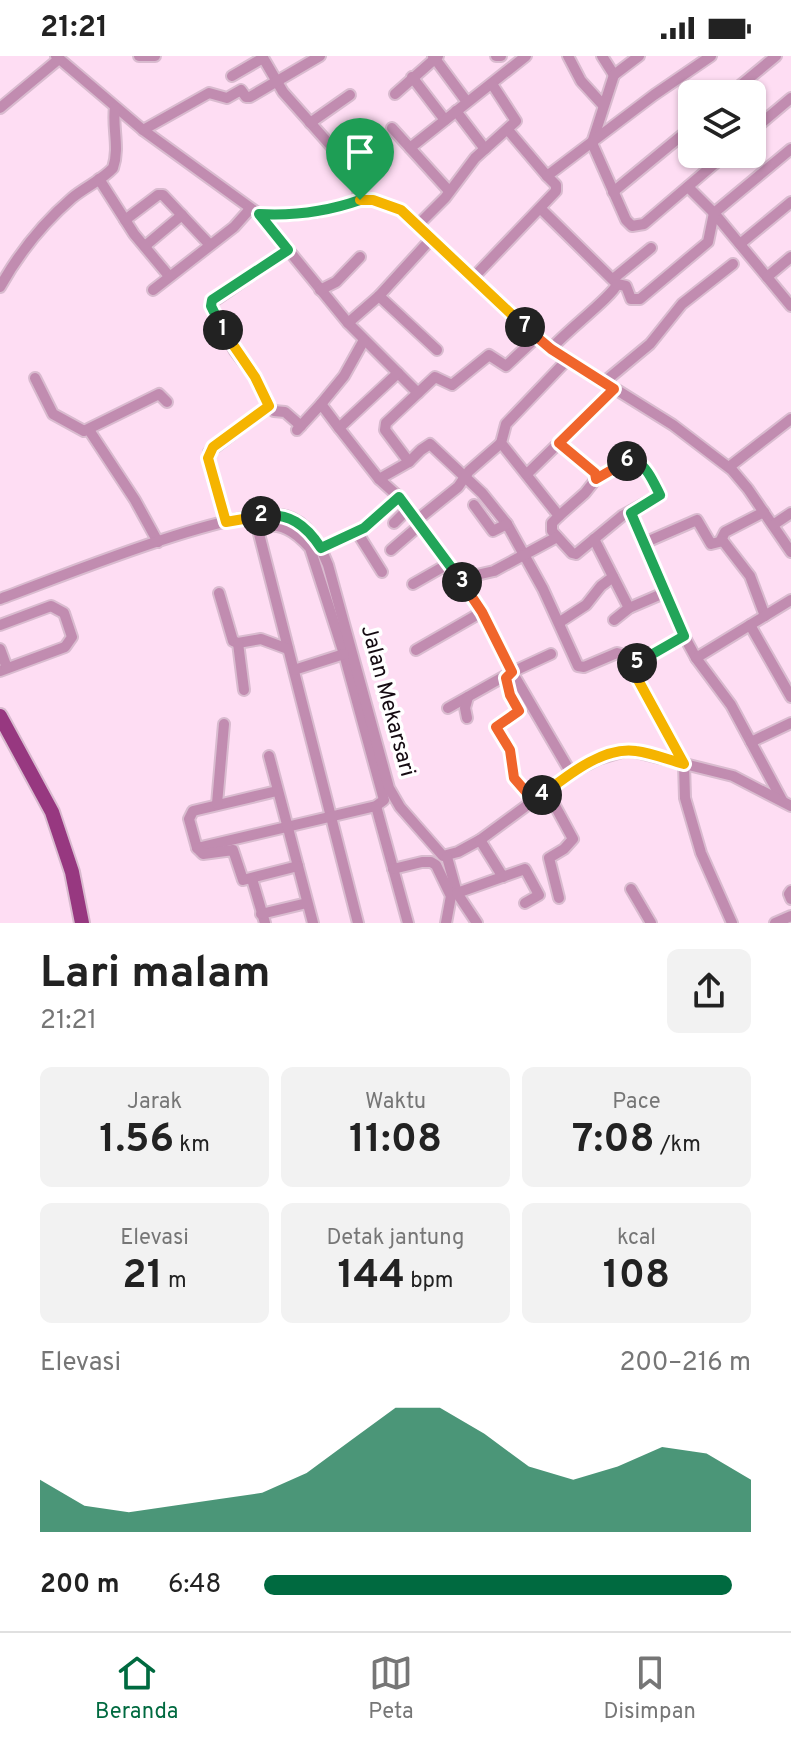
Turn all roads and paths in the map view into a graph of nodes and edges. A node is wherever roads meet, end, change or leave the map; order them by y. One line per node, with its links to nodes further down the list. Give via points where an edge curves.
1 (139, 56): 2 (street)
2 (155, 56)
3 (320, 56): 17 (street)
4 (526, 56): 18 (street)
5 (568, 56): 23 (street)
6 (602, 56): 13 (street)
7 (639, 56): 13 (street)
8 (711, 56): 34 (street)
9 (776, 56): 16 (street)
10 (263, 57): 14 (street); 17 (street)
11 (435, 57): 15 (street); 21 (street)
12 (58, 58): 24 (street); 25 (street)
13 (614, 75): 23 (street)
14 (232, 76)
15 (412, 77): 19 (street); 28 (street)
16 (747, 80)
17 (277, 82): 29 (street); 31 (street, via 250,97 241,90 227,98 209,93)
18 (492, 84): 21 (street); 32 (street, via 516,121)
19 (395, 94)
20 (350, 95): 29 (street)
21 (467, 102): 26 (street)
22 (789, 103): 27 (street)
23 (603, 105): 34 (street)
24 (115, 107): 31 (street); 40 (street, via 116,160)
25 (0, 108)
26 (456, 111): 28 (street); 36 (street)
27 (766, 119)
28 (445, 120): 35 (street)
29 (310, 123): 44 (street, via 355,176)
30 (392, 128): 35 (street)
31 (143, 130): 47 (street)
32 (508, 130): 36 (street); 39 (street)
33 (678, 139): 43 (street)
34 (592, 143): 39 (street); 43 (street)
35 (410, 148): 42 (street)
36 (485, 149): 42 (street)
37 (791, 149): 48 (street)
38 (710, 168): 41 (street)
39 (547, 176): 46 (street, via 557,188)
40 (99, 179): 50 (street); 65 (street, via 50,219)
41 (688, 187): 43 (street, via 638,227 626,220); 48 (street)
42 (449, 191): 51 (street)
43 (613, 192)
44 (360, 200): 47 (street, via 317,212); 51 (street, via 388,204)
45 (791, 202): 53 (street)
46 (541, 209): 63 (street); 64 (street)
47 (254, 211): 54 (street); 57 (street)
48 (714, 213): 53 (street); 64 (street, via 708,242 640,299 631,299 626,286)
49 (182, 215): 50 (street, via 161,195); 54 (street); 55 (street)
50 (125, 220): 55 (street)
51 (417, 226): 52 (street)
52 (431, 239): 63 (street); 68 (street)
53 (740, 244): 62 (street)
54 (210, 245): 61 (street)
55 (145, 246): 61 (street)
56 (651, 248): 64 (street)
57 (288, 250): 67 (street); 83 (street, via 211,303)
58 (360, 257): 67 (street, via 336,282)
59 (791, 257): 62 (street)
60 (733, 264): 78 (street, via 682,304 650,344)
61 (169, 276): 66 (street)
62 (767, 277): 69 (street)
63 (473, 278): 71 (street)
64 (615, 282): 73 (street, via 611,296)
65 (0, 287)
66 (153, 290)
67 (320, 290): 70 (street)
68 (379, 296): 70 (street); 74 (street)
69 (791, 306)
70 (348, 323): 72 (street)
71 (537, 337): 73 (street); 80 (street, via 508,365 489,355 452,385 437,376)
72 (364, 340): 76 (street); 82 (street)
73 (551, 349): 75 (street)
74 (437, 350)
75 (567, 360): 78 (street); 87 (street, via 506,424)
76 (398, 373): 80 (street); 85 (street)
77 (35, 378): 86 (street, via 53,414)
78 (603, 383): 79 (street)
79 (614, 389): 88 (street); 90 (street)
80 (418, 393): 89 (street, via 384,426)
81 (167, 402): 86 (street, via 159,394)
82 (321, 404): 83 (street, via 299,428 285,412); 85 (street)
83 (269, 406): 103 (street, via 209,452)
84 (791, 419): 90 (street)
85 (339, 428): 92 (street)
86 (89, 430): 112 (street)
87 (501, 443): 91 (street); 93 (street)
88 (559, 443): 91 (street); 94 (street)
89 (409, 462): 92 (street); 93 (street, via 430,444)
90 (729, 467): 98 (street)
91 (527, 474): 101 (street)
92 (379, 479): 95 (street)
93 (465, 479): 104 (street); 106 (street)
94 (596, 479): 99 (street, via 631,459 638,461 660,495); 101 (street)
95 (399, 497): 97 (street); 108 (street)
96 (474, 505): 106 (street, via 493,531)
97 (408, 509): 104 (street); 105 (street)
98 (764, 512): 107 (street); 111 (street, via 725,532)
99 (631, 513): 110 (street); 113 (street)
100 (791, 513): 107 (street)
101 (559, 516): 109 (street, via 551,527)
102 (256, 521): 103 (street, Jalan Mekarsari); 114 (street, Jalan Mekarsari, via 274,514 289,517); 137 (street); 139 (street, via 284,526 310,548)
103 (226, 522): 112 (street, Jalan Mekarsari)
104 (418, 522): 115 (street); 118 (street)
105 (394, 523)
106 (507, 524): 117 (street)
107 (773, 525): 116 (street)
108 (357, 532): 114 (street); 119 (street)
109 (557, 537): 110 (street, via 576,554); 117 (street)
110 (594, 539): 120 (street)
111 (721, 540): 113 (street, via 711,544 694,519); 129 (street, via 750,576)
112 (158, 542): 125 (street, Jalan Mekarsari)
113 (644, 543): 124 (street)
114 (321, 548): 168 (street, Jalan Mekarsari, via 389,788 407,816)
115 (391, 550)
116 (791, 552)
117 (524, 556): 121 (street, via 494,571); 131 (street)
118 (448, 564): 121 (street); 122 (street)
119 (382, 572)
120 (613, 577): 127 (street); 131 (street)
121 (459, 579): 128 (street)
122 (413, 584)
123 (219, 593): 135 (street, via 231,639)
124 (664, 593): 127 (street); 134 (street)
125 (0, 599)
126 (791, 600): 129 (street)
127 (629, 608): 130 (street)
128 (482, 612): 138 (street); 145 (street)
129 (765, 616): 133 (street)
130 (614, 620)
131 (560, 622): 142 (street, via 578,666 617,653 625,655)
132 (0, 625): 143 (street, via 51,606 64,613 72,637 65,647)
133 (750, 625): 141 (street); 148 (street)
134 (684, 636): 141 (street); 142 (street)
135 (238, 643): 137 (street, via 261,639); 146 (street)
136 (0, 649): 143 (street)
137 (288, 649): 144 (street)
138 (416, 650)
139 (344, 654): 144 (street); 163 (street, via 384,800)
140 (551, 654): 145 (street)
141 (696, 658): 154 (street)
142 (631, 667): 156 (street)
143 (4, 670)
144 (294, 670): 164 (street)
145 (510, 673): 147 (street); 157 (street); 160 (street, via 508,688 519,711 496,727 510,750 514,778)
146 (244, 690)
147 (468, 697): 149 (street); 151 (street)
148 (791, 697)
149 (448, 708)
150 (0, 716): 182 (main road, via 52,812)
151 (467, 718)
152 (791, 723): 154 (street)
153 (224, 724): 161 (street)
154 (751, 742): 162 (street)
155 (269, 756): 158 (street)
156 (684, 764): 157 (street, via 628,750); 162 (street, via 733,776); 189 (street, via 685,798 701,853)
157 (571, 773): 159 (street)
158 (277, 791): 161 (street); 165 (street)
159 (547, 791): 160 (street); 176 (street, via 573,839 549,858)
160 (534, 801): 166 (street)
161 (217, 804): 167 (street, via 190,815)
162 (787, 804)
163 (376, 806): 164 (street); 170 (street)
164 (329, 815): 165 (street); 184 (street)
165 (288, 826): 167 (street); 169 (street)
166 (480, 840): 168 (street); 171 (street)
167 (197, 848): 172 (street, via 207,854 233,850 241,878)
168 (447, 857): 175 (street)
169 (298, 866): 172 (street); 178 (street)
170 (393, 869): 185 (street); 186 (street, via 422,862 436,865 451,896)
171 (503, 877): 175 (street); 179 (street, via 523,869 529,873 539,895)
172 (252, 879): 181 (street)
173 (631, 889): 188 (street)
174 (791, 891): 177 (street)
175 (457, 893): 187 (street)
176 (559, 898)
177 (791, 899)
178 (307, 903): 181 (street); 183 (street)
179 (525, 903)
180 (791, 916): 190 (street)
181 (263, 919)
182 (82, 923)
183 (313, 923)
184 (358, 923)
185 (408, 923)
186 (446, 923)
187 (477, 923)
188 (651, 923)
189 (732, 923)
190 (775, 923)

